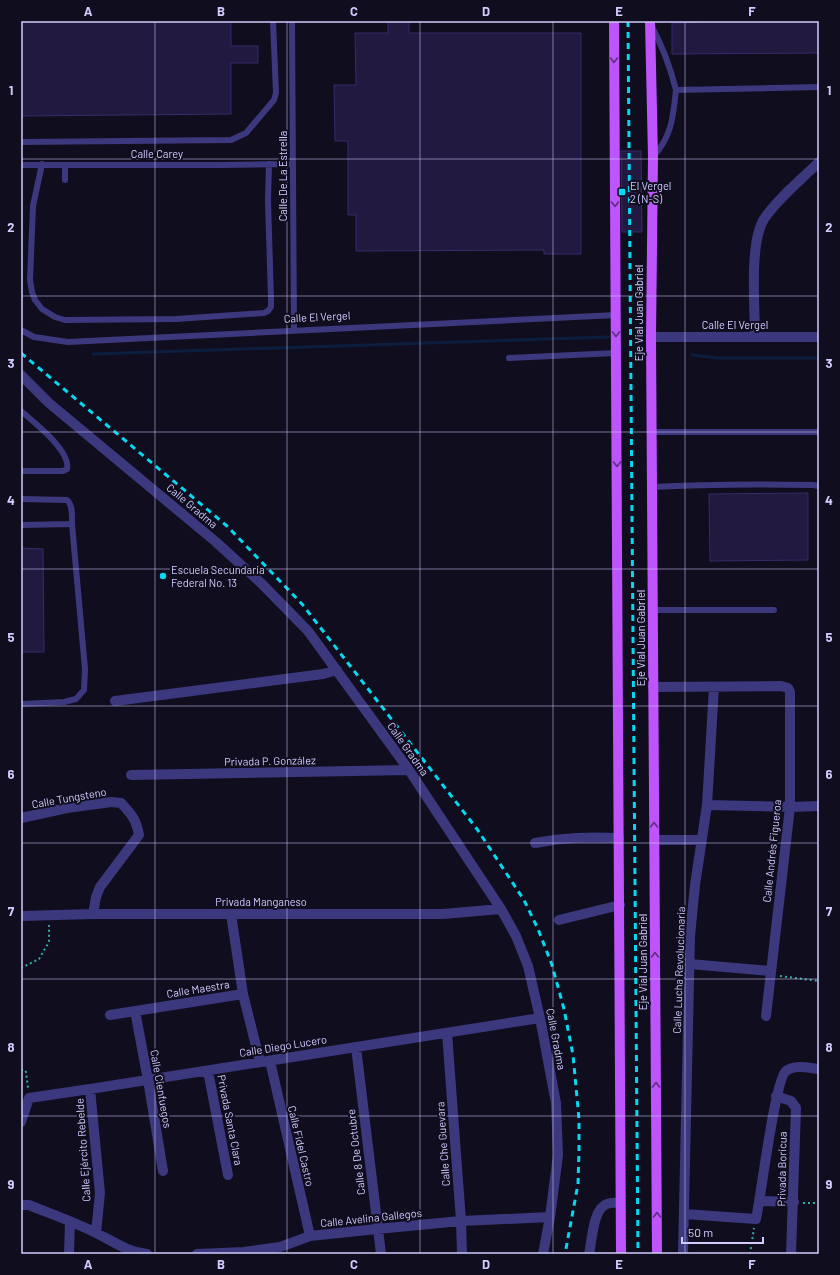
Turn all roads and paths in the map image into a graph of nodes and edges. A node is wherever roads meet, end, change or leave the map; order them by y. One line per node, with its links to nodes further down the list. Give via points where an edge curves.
1 (273, 21): 7 (lane, via 276,93 274,100 246,133 231,140)
2 (292, 21): 13 (lane, Calle De La Estrella)
3 (614, 21): 16 (main road, Eje Vial Juan Gabriel, one-way to 16)
4 (650, 22): 6 (lane, via 668,60); 8 (main road, Eje Vial Juan Gabriel)
5 (819, 87): 6 (lane)
6 (676, 90): 8 (lane, via 668,136)
7 (21, 142)
8 (653, 157): 21 (main road, Eje Vial Juan Gabriel)
9 (819, 162): 19 (street, via 775,205 763,221 755,244)
10 (42, 164): 11 (lane, Calle Carey); 12 (lane, via 31,223 30,280 32,292 42,309 65,320 176,319 247,315 268,311 271,307); 14 (lane, Calle Carey)
11 (65, 164): 12 (lane, Calle Carey); 15 (lane)
12 (269, 164): 13 (lane, Calle Carey)
13 (293, 164): 18 (lane, Calle De La Estrella)
14 (21, 165)
15 (64, 180)
16 (616, 315): 18 (lane, Calle El Vergel); 22 (main road, Eje Vial Juan Gabriel, one-way to 22)
17 (21, 330): 18 (lane, Calle El Vergel, via 34,337 68,342)
18 (294, 330)
19 (755, 337): 20 (street, Calle El Vergel); 21 (street, Calle El Vergel)
20 (819, 337)
21 (651, 338): 26 (main road, Eje Vial Juan Gabriel)
22 (616, 353): 23 (lane); 47 (main road, Eje Vial Juan Gabriel, one-way to 47)
23 (509, 358)
24 (21, 375): 36 (street, Calle Gradma, via 49,403 216,542 262,584 308,630)
25 (21, 411): 28 (lane, via 60,449 68,465 64,471)
26 (651, 432): 27 (lane); 30 (main road, Eje Vial Juan Gabriel)
27 (819, 432)
28 (21, 471)
29 (819, 486): 30 (lane, via 748,484)
30 (652, 487): 34 (main road, Eje Vial Juan Gabriel)
31 (21, 499): 32 (lane, via 67,500 70,502)
32 (72, 524): 33 (lane); 40 (lane, via 85,669 84,690 76,699 64,702)
33 (21, 525)
34 (652, 610): 35 (lane); 37 (main road, Eje Vial Juan Gabriel)
35 (774, 610)
36 (336, 670): 39 (street, via 323,674); 41 (street, Calle Gradma)
37 (653, 687): 38 (street); 48 (main road, Eje Vial Juan Gabriel, one-way to 37)
38 (714, 687): 43 (street, Calle Lucha Revolucionaria); 45 (street, Calle Andrés Figueroa, via 788,688 791,697)
39 (115, 701)
40 (21, 704)
41 (409, 770): 42 (street, Privada P. González); 52 (street, Calle Gradma)
42 (131, 775)
43 (707, 805): 45 (street); 49 (street, Calle Lucha Revolucionaria)
44 (819, 806): 45 (street)
45 (790, 807): 60 (street, Calle Andrés Figueroa)
46 (21, 818): 53 (street, Calle Tungsteno, via 111,802 121,803 137,823 139,835 100,887)
47 (619, 838): 50 (street, via 580,837); 51 (main road, Eje Vial Juan Gabriel)
48 (654, 840): 49 (street); 103 (main road, Eje Vial Juan Gabriel, one-way to 48)
49 (702, 840): 58 (street, Calle Lucha Revolucionaria, via 690,936)
50 (535, 844)
51 (620, 905): 57 (street); 82 (main road, Eje Vial Juan Gabriel)
52 (501, 909): 54 (street, Privada Manganeso, via 443,914); 66 (street, Calle Gradma, via 528,966)
53 (93, 914): 54 (street, Privada Manganeso); 56 (street, Privada Manganeso)
54 (231, 914): 62 (street)
55 (21, 916): 56 (street, Privada Manganeso)
56 (49, 916): 59 (path, via 49,942 39,959)
57 (559, 920)
58 (690, 964): 60 (street); 85 (street, Calle Lucha Revolucionaria)
59 (21, 968)
60 (770, 971): 61 (path, via 781,976); 65 (street, Calle Andrés Figueroa)
61 (819, 981)
62 (243, 994): 63 (street, Calle Maestra); 69 (street, Calle Maestra)
63 (135, 1011): 64 (street, Calle Maestra); 73 (street, Calle Cienfuegos)
64 (110, 1014)
65 (766, 1016)
66 (540, 1018): 67 (street, Calle Diego Lucero); 86 (street, Calle Gradma, via 556,1102 558,1155)
67 (447, 1032): 68 (street, Calle Diego Lucero); 87 (street, Calle Che Guevara)
68 (356, 1047): 69 (street, Calle Diego Lucero); 89 (street, Calle 8 De Octubre)
69 (265, 1061): 72 (street, Calle Diego Lucero); 91 (street, Calle Fidel Castro)
70 (819, 1069): 75 (street, via 790,1068 784,1072)
71 (21, 1070): 76 (path, via 26,1072)
72 (208, 1071): 73 (street, Calle Diego Lucero); 79 (street, Privada Santa Clara)
73 (148, 1080): 74 (street, Calle Diego Lucero); 78 (street, Calle Cienfuegos)
74 (90, 1089): 76 (street, Calle Diego Lucero); 90 (street, Calle Ejército Rebelde, via 100,1193)
75 (776, 1096): 80 (street); 81 (street, Privada Boricua, via 791,1101 796,1108)
76 (29, 1098): 77 (street)
77 (21, 1122)
78 (163, 1171)
79 (228, 1175)
80 (760, 1201): 81 (street); 85 (street, via 756,1219)
81 (794, 1202): 83 (path); 106 (street, Privada Boricua)
82 (620, 1203): 101 (street, via 607,1204 600,1208 596,1216); 102 (main road, Eje Vial Juan Gabriel)
83 (819, 1203)
84 (21, 1205): 88 (street, via 29,1205)
85 (684, 1214): 104 (street, Calle Lucha Revolucionaria)
86 (550, 1217): 87 (street, Calle Avelina Gallegos); 100 (street, Calle Gradma)
87 (461, 1221): 89 (street, Calle Avelina Gallegos); 99 (street, Calle Che Guevara)
88 (70, 1222): 90 (street); 95 (street)
89 (378, 1229): 91 (street, Calle Avelina Gallegos); 98 (street, Calle 8 De Octubre)
90 (96, 1233): 93 (street)
91 (310, 1236): 94 (street, Calle Avelina Gallegos, via 280,1247)
92 (752, 1239): 105 (path)
93 (121, 1251): 96 (street)
94 (244, 1253): 97 (street, Calle Avelina Gallegos)
95 (69, 1254)
96 (147, 1254)
97 (197, 1254)
98 (381, 1254)
99 (462, 1254)
100 (543, 1254)
101 (589, 1254)
102 (621, 1254)
103 (657, 1254)
104 (683, 1254)
105 (750, 1254)
106 (791, 1254)

